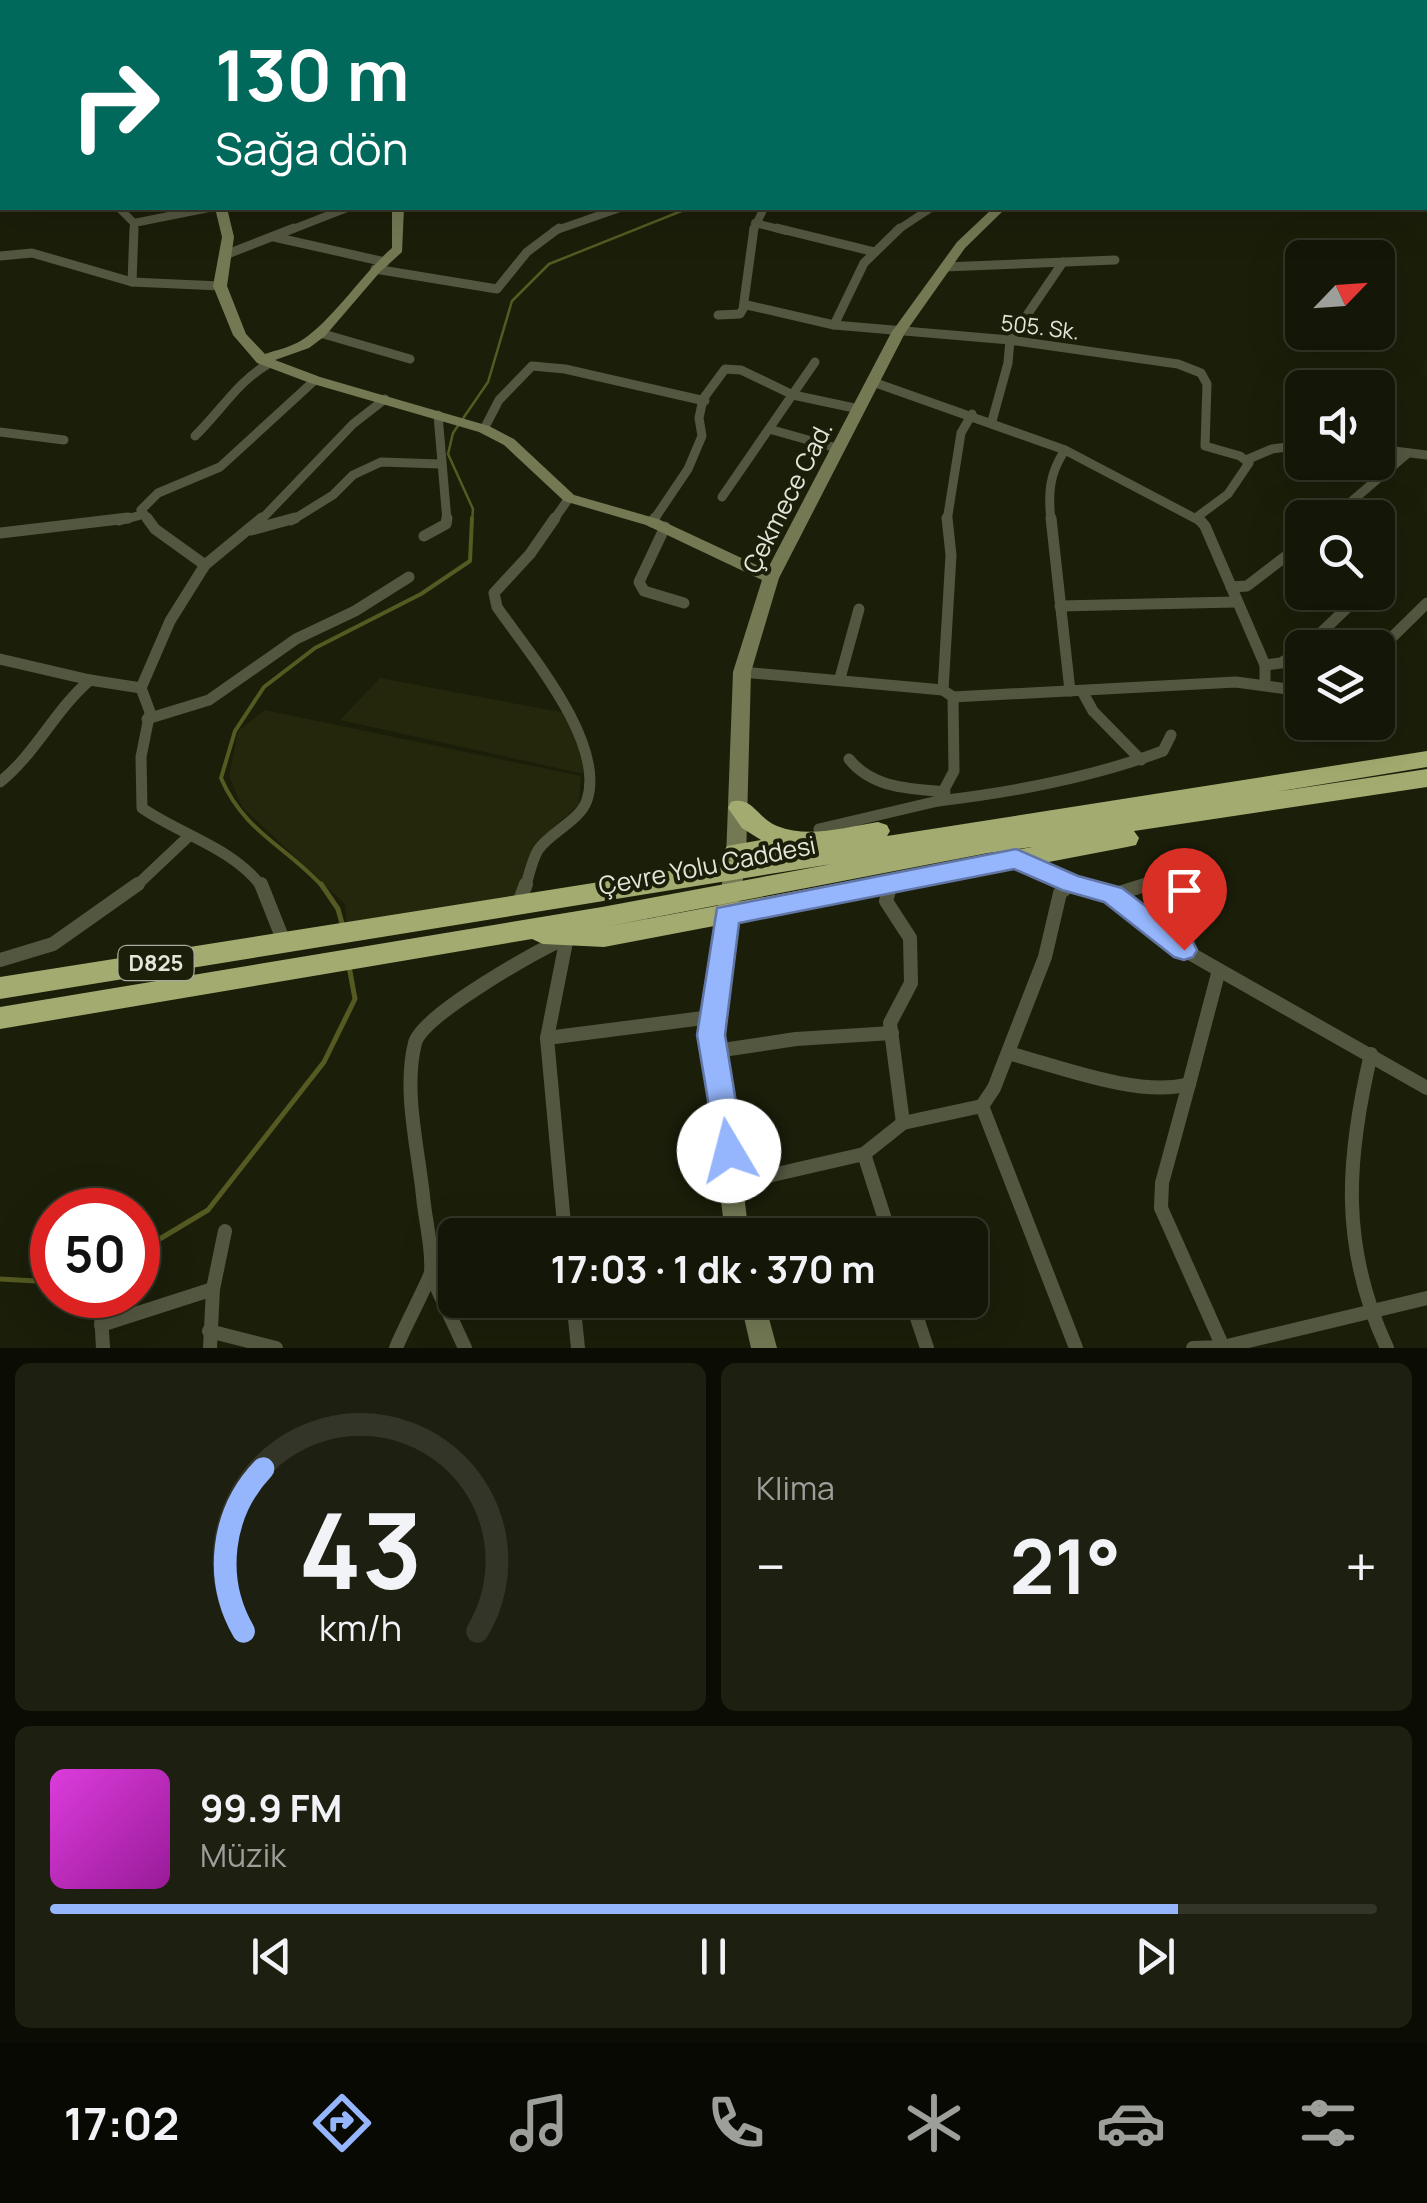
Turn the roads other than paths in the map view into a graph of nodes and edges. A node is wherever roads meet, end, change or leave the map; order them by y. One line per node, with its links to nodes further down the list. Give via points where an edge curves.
1 (122, 210): 11 (street)
2 (200, 210): 11 (street)
3 (221, 210): 14 (street)
4 (342, 210): 12 (street)
5 (398, 210): 18 (street, via 398,249)
6 (612, 210): 18 (street, via 552,232 497,289)
7 (763, 210): 10 (street)
8 (928, 210): 13 (street)
9 (998, 210): 19 (street, Çekmece Cad.)
10 (755, 222): 13 (street); 22 (street)
11 (134, 224): 20 (street)
12 (274, 238): 14 (street); 18 (street)
13 (874, 252): 24 (street)
14 (225, 255): 21 (street)
15 (0, 256): 20 (street, via 32,253)
16 (1115, 260): 17 (street)
17 (1063, 262): 19 (street); 27 (street)
18 (380, 265): 26 (street)
19 (945, 267): 25 (street, Çekmece Cad.)
20 (132, 282): 21 (street)
21 (220, 286): 29 (street, via 240,335)
22 (746, 305): 23 (street, via 740,314); 24 (street, 505. Sk.)
23 (718, 315)
24 (834, 325): 25 (street, 505. Sk.)
25 (898, 333): 27 (street, 505. Sk.); 32 (street, Çekmece Cad.)
26 (320, 334): 28 (street); 29 (street)
27 (1010, 340): 39 (street); 51 (street, 505. Sk., via 1178,364 1200,374 1208,384 1204,446)
28 (410, 359)
29 (265, 362): 31 (street); 43 (street)
30 (814, 362): 33 (street)
31 (315, 380): 34 (street); 56 (street, via 220,467 158,493)
32 (873, 382): 36 (street, Çekmece Cad.); 37 (street)
33 (793, 395): 35 (street, via 730,368 714,379); 36 (street); 40 (street)
34 (385, 399): 38 (street); 59 (street)
35 (705, 401): 41 (street, via 532,366 499,400); 58 (street, via 696,422 702,436)
36 (859, 409): 46 (street, Çekmece Cad.)
37 (972, 414): 39 (street); 85 (street, via 961,434 947,519)
38 (438, 416): 41 (street); 52 (street)
39 (992, 421): 47 (street)
40 (769, 428): 46 (street); 53 (street)
41 (484, 429): 54 (street, via 509,442)
42 (0, 432): 44 (street)
43 (195, 436)
44 (64, 440)
45 (1285, 447): 51 (street)
46 (840, 449): 65 (street, Çekmece Cad.)
47 (1065, 450): 57 (street); 70 (street, via 1048,490)
48 (1395, 451): 49 (street)
49 (1408, 453): 50 (street); 55 (street)
50 (1427, 455)
51 (1246, 460): 57 (street, via 1241,479)
52 (440, 464): 59 (street, via 381,462 287,523); 61 (street, via 446,524)
53 (722, 496)
54 (569, 498): 58 (street); 106 (street, via 494,593 511,630 572,719 590,780 586,804 538,850)
55 (1353, 500)
56 (142, 515): 60 (street); 63 (street)
57 (1197, 517): 66 (street)
58 (658, 525): 65 (street); 68 (street, via 638,582)
59 (251, 530): 63 (street)
60 (0, 533)
61 (424, 536)
62 (1285, 557): 66 (street, via 1247,586)
63 (204, 565): 82 (street, via 170,621)
64 (409, 577): 86 (street, via 296,639 210,700)
65 (771, 578): 78 (street, Çekmece Cad.)
66 (1231, 587): 67 (street)
67 (1236, 602): 70 (street); 77 (street)
68 (684, 603)
69 (1427, 603): 74 (street)
70 (1060, 606): 84 (street)
71 (860, 609): 79 (street)
72 (1345, 610): 73 (street)
73 (1324, 630)
74 (1395, 634)
75 (0, 659): 80 (street)
76 (1285, 660): 77 (street)
77 (1265, 665): 81 (street)
78 (742, 672): 79 (street); 96 (street, Çekmece Cad.)
79 (840, 678): 85 (street)
80 (90, 680): 82 (street); 92 (street)
81 (1266, 684): 83 (street); 84 (street)
82 (142, 688): 86 (street)
83 (1285, 688)
84 (1076, 691): 85 (street); 90 (street)
85 (948, 693): 94 (street, via 954,771)
86 (148, 719): 97 (street, via 142,808)
87 (1171, 735): 90 (street, via 1162,751)
88 (849, 759): 94 (street, via 856,772 875,781)
89 (1427, 759): 93 (highway, Çevre Yolu Caddesi / D825)
90 (1141, 760): 94 (street, via 1006,793)
91 (1427, 778): 95 (highway, Çevre Yolu Caddesi / D825)
92 (0, 782)
93 (1251, 788): 98 (highway, via 1048,807); 106 (highway, Çevre Yolu Caddesi / D825)
94 (942, 797): 98 (street, via 819,829)
95 (1296, 800): 100 (highway); 106 (highway, Çevre Yolu Caddesi / D825, via 988,844 602,917)
96 (740, 808): 98 (highway, via 764,833); 99 (street, Çekmece Cad.)
97 (189, 836): 108 (street, via 248,868 266,890); 109 (street, via 150,875 75,930)
98 (822, 839): 99 (highway)
99 (736, 856): 105 (street, Çekmece Cad.); 106 (highway, via 582,882)
100 (1016, 859): 102 (highway); 103 (street)
101 (1179, 875): 104 (street)
102 (891, 884): 105 (highway); 114 (street, via 886,901 910,938 911,983 890,1023)
103 (1071, 884): 104 (street); 117 (street, via 1060,893)
104 (1112, 895): 110 (street)
105 (728, 909): 107 (highway, via 604,936); 113 (street, Çekmece Cad.)
106 (514, 913): 107 (highway); 108 (highway, Çevre Yolu Caddesi / D825); 112 (highway, Çevre Yolu Caddesi / D825, via 306,968)
107 (567, 937): 115 (street); 129 (street, via 452,1005 415,1040 412,1088)
108 (284, 942): 111 (highway, Çevre Yolu Caddesi / D825)
109 (0, 960)
110 (1218, 970): 118 (street); 119 (street)
111 (0, 988)
112 (0, 1018)
113 (711, 1018): 115 (street); 116 (street, Çekmece Cad.)
114 (892, 1033): 116 (street); 122 (street)
115 (547, 1038): 125 (street)
116 (716, 1050): 124 (street, Çekmece Cad.)
117 (1008, 1053): 119 (street, via 1153,1088 1173,1091); 121 (street)
118 (1371, 1054): 120 (street); 132 (street, via 1350,1168 1350,1218)
119 (1189, 1084): 139 (street, via 1160,1208)
120 (1427, 1088)
121 (982, 1106): 122 (street); 147 (street)
122 (904, 1123): 123 (street)
123 (864, 1154): 124 (street); 127 (street)
124 (733, 1184): 126 (street, Çekmece Cad.)
125 (563, 1218)
126 (736, 1218)
127 (885, 1218)
128 (225, 1231): 130 (street)
129 (431, 1275): 142 (street); 143 (street)
130 (213, 1289): 137 (street); 138 (street)
131 (1427, 1298): 132 (street)
132 (1366, 1310): 139 (street); 149 (street)
133 (102, 1318): 137 (street)
134 (574, 1318): 144 (street)
135 (756, 1318): 145 (street)
136 (917, 1318): 146 (street)
137 (102, 1325): 140 (street)
138 (210, 1340): 141 (street)
139 (1222, 1347): 148 (street)
140 (103, 1348)
141 (276, 1348)
142 (396, 1348)
143 (465, 1348)
144 (578, 1348)
145 (764, 1348)
146 (927, 1348)
147 (1076, 1348)
148 (1192, 1348)
149 (1387, 1348)

